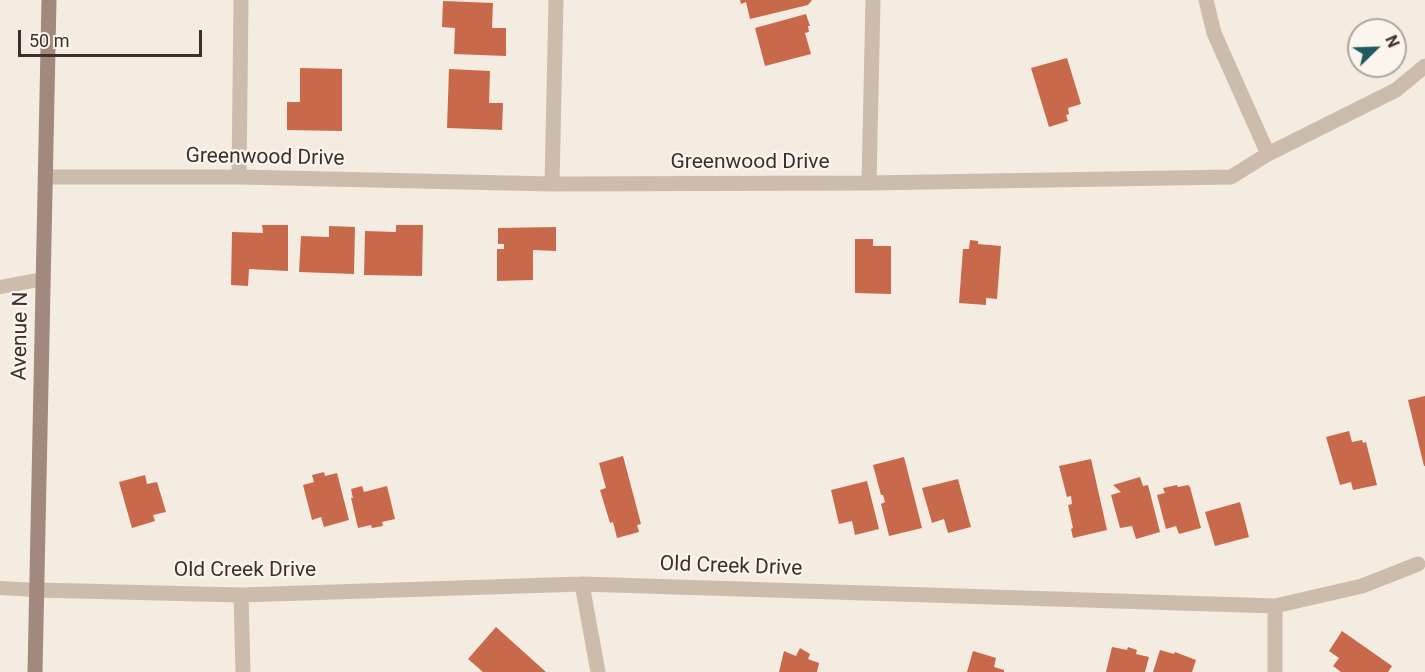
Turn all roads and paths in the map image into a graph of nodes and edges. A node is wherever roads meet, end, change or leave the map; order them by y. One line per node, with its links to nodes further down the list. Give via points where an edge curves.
1 (49, 0): 8 (street, Avenue N)
2 (241, 0): 9 (street)
3 (556, 0): 11 (street)
4 (873, 0): 10 (street)
5 (1206, 0): 7 (street, via 1214,33)
6 (1425, 66): 7 (street, Greenwood Drive, via 1396,90)
7 (1268, 154): 10 (street, Greenwood Drive, via 1231,177)
8 (45, 177): 9 (street, Greenwood Drive); 12 (street, Avenue N)
9 (239, 177): 11 (street, Greenwood Drive)
10 (869, 183): 11 (street, Greenwood Drive)
11 (552, 184)
12 (43, 279): 13 (lane); 17 (street, Avenue N)
13 (0, 287)
14 (1418, 564): 19 (street, Old Creek Drive, via 1362,586)
15 (582, 584): 18 (street, Old Creek Drive); 19 (street, Old Creek Drive); 22 (street)
16 (0, 588): 17 (lane)
17 (37, 590): 18 (street, Old Creek Drive); 20 (street, Avenue N)
18 (241, 595): 21 (street)
19 (1275, 606): 23 (street)
20 (36, 672)
21 (243, 672)
22 (598, 672)
23 (1275, 672)

